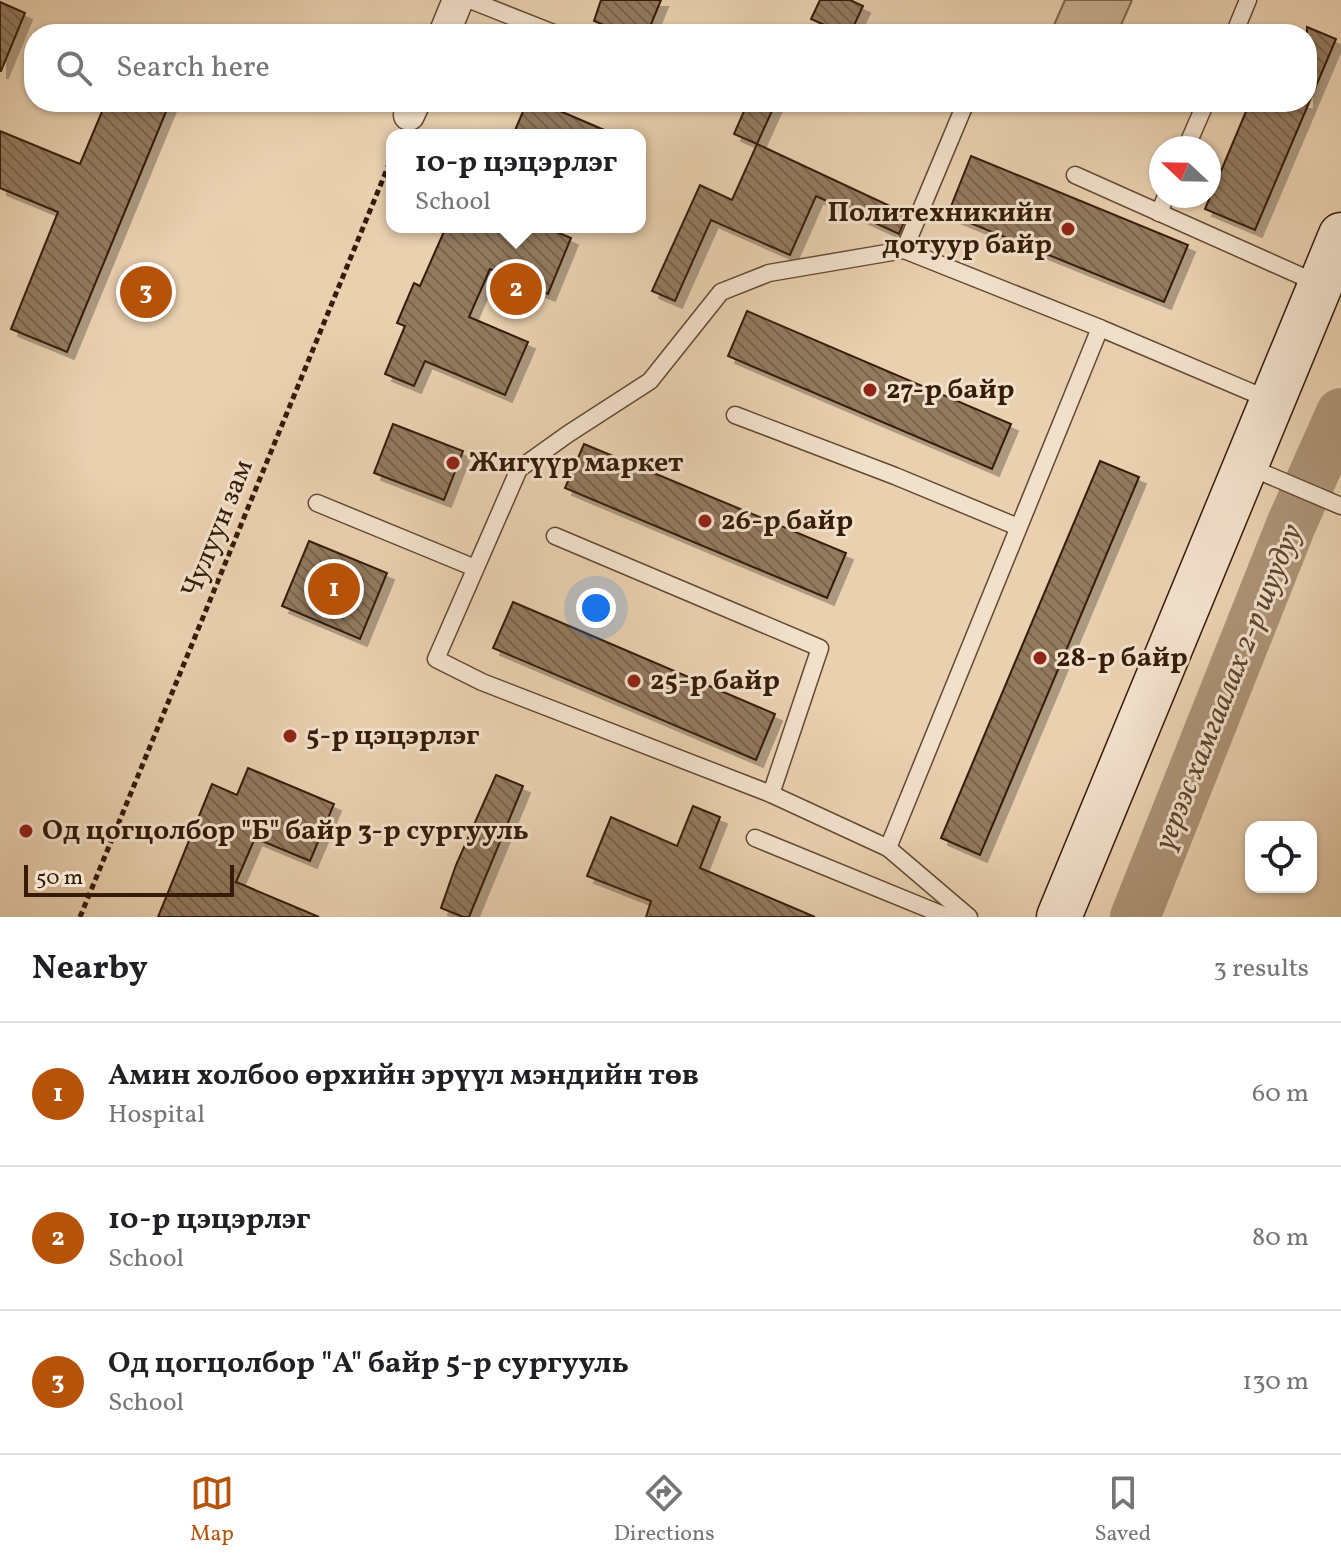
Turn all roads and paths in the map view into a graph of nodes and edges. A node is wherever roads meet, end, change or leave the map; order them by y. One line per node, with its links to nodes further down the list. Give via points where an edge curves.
1 (458, 0): 4 (street)
2 (470, 0): 5 (lane)
3 (1248, 0): 6 (lane)
4 (448, 24)
5 (531, 24)
6 (1238, 24)
7 (962, 112): 15 (lane)
8 (1202, 112): 9 (lane)
9 (1191, 136)
10 (386, 172): 29 (path, Чулуун зам)
11 (1075, 175): 13 (lane)
12 (1161, 208): 13 (lane)
13 (1159, 213): 16 (lane)
14 (1341, 235): 16 (main road)
15 (904, 250): 17 (lane); 25 (lane, via 769,273 721,292 650,381 519,469)
16 (1321, 285): 18 (main road)
17 (1100, 328): 18 (lane); 23 (lane)
18 (1273, 402): 20 (main road)
19 (735, 415): 23 (lane)
20 (1262, 473): 22 (lane); 32 (main road)
21 (317, 503): 25 (lane)
22 (1336, 504)
23 (1018, 527): 28 (lane)
24 (555, 536): 26 (lane, via 820,648)
25 (475, 568): 26 (lane, via 436,659 482,682)
26 (771, 794): 28 (lane)
27 (755, 838): 30 (lane)
28 (888, 848): 31 (lane)
29 (80, 917)
30 (948, 917)
31 (969, 917)
32 (1059, 917)

